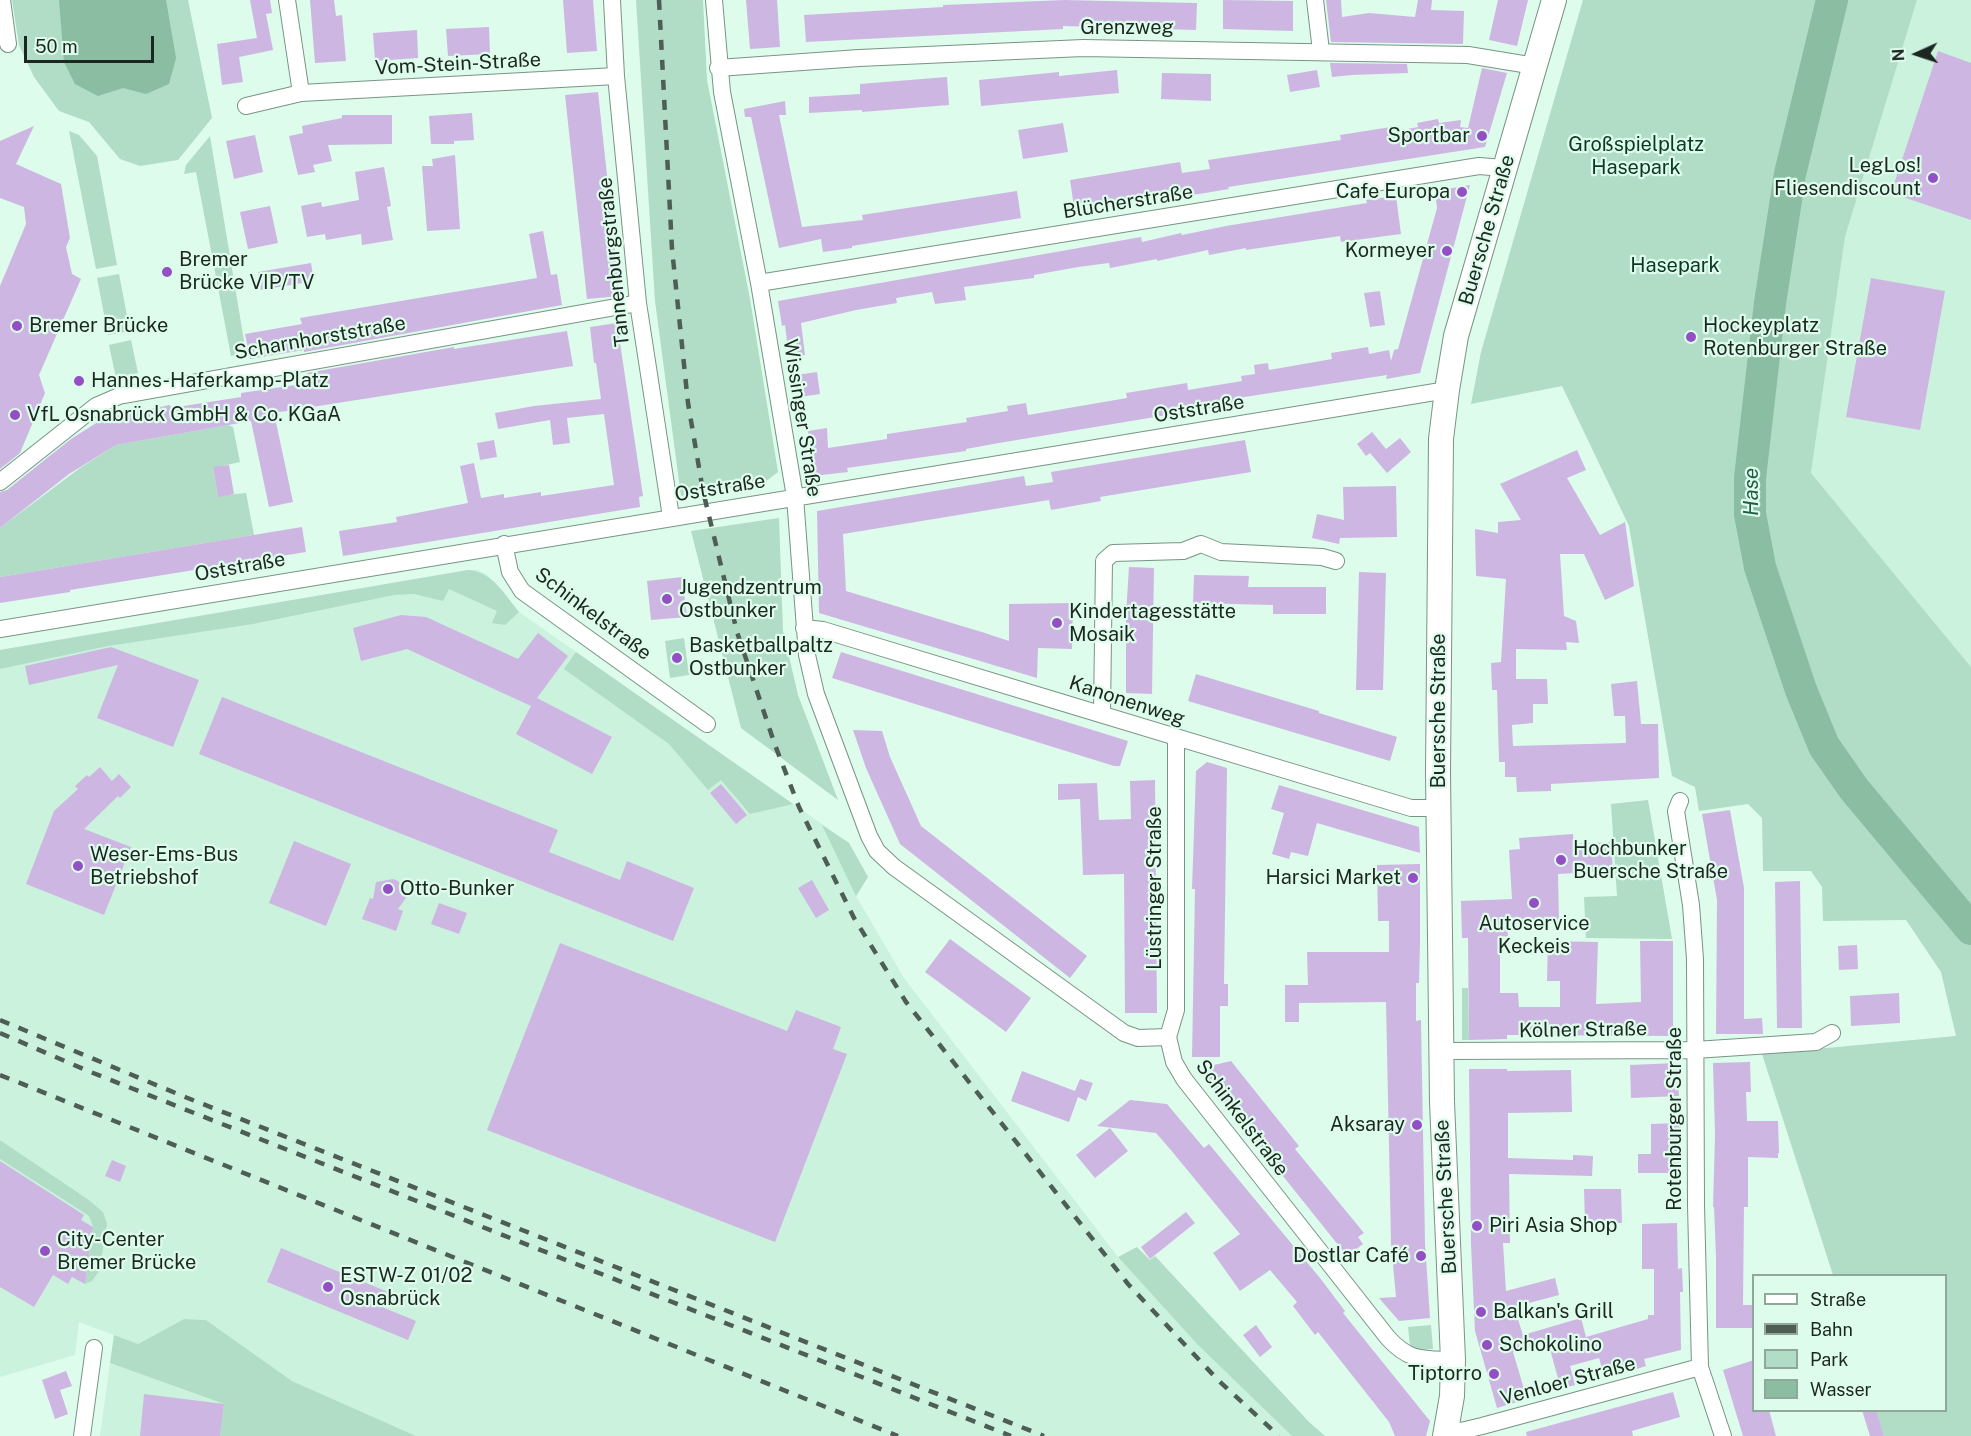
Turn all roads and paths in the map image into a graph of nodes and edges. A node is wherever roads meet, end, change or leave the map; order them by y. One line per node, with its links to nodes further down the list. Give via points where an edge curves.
1 (2, 0): 7 (street)
2 (287, 0): 12 (street)
3 (612, 0): 11 (street, Tannenburgstraße)
4 (714, 0): 10 (street, Wissinger Straße)
5 (1315, 0): 8 (street)
6 (1554, 0): 9 (main road, Buersche Straße)
7 (8, 44)
8 (1321, 51): 9 (street, Grenzweg, via 1468,55); 10 (street, Grenzweg, via 1011,50)
9 (1535, 66): 14 (main road, Buersche Straße)
10 (718, 68): 15 (street, Wissinger Straße)
11 (616, 76): 12 (street, Vom-Stein-Straße); 16 (street, Tannenburgstraße)
12 (301, 93): 13 (street, Vom-Stein-Straße)
13 (246, 106)
14 (1504, 168): 15 (street, Blücherstraße, via 1479,166); 17 (main road, Buersche Straße, via 1456,336)
15 (759, 283): 19 (street, Wissinger Straße)
16 (638, 303): 18 (street, Scharnhorststraße, via 119,396 96,406); 20 (street, Tannenburgstraße)
17 (1447, 390): 19 (street, Oststraße); 29 (main road, Buersche Straße, via 1441,439)
18 (0, 482)
19 (795, 497): 20 (street, Oststraße); 23 (street, Wissinger Straße)
20 (671, 517): 21 (street, Oststraße)
21 (504, 544): 24 (street, Oststraße); 26 (street, Schinkelstraße, via 510,572 522,591)
22 (1336, 561): 25 (street, via 1221,552 1201,544 1183,551 1113,553 1104,561)
23 (804, 628): 25 (street, Kanonenweg, via 823,630); 31 (street, Wissinger Straße, via 816,694 877,851 1124,1033 1138,1038)
24 (0, 629)
25 (1102, 714): 27 (street, Kanonenweg)
26 (707, 724)
27 (1176, 738): 29 (street, Kanonenweg, via 1411,808); 31 (street, Lüstringer Straße, via 1176,1010)
28 (1680, 801): 32 (street, Rotenburger Straße, via 1676,811 1695,959)
29 (1439, 808): 33 (main road, Buersche Straße)
30 (1832, 1033): 32 (street, Kölner Straße, via 1816,1042)
31 (1168, 1037): 35 (street, Schinkelstraße, via 1174,1062 1184,1080 1388,1338 1400,1351 1416,1358)
32 (1695, 1050): 33 (street, Kölner Straße); 36 (street, Rotenburger Straße)
33 (1441, 1051): 35 (main road, Buersche Straße)
34 (94, 1348): 39 (street)
35 (1453, 1360): 38 (main road, Buersche Straße)
36 (1700, 1366): 37 (street, Venloer Straße); 40 (street, Rotenburger Straße)
37 (1484, 1431): 38 (street, Venloer Straße)
38 (1446, 1432)
39 (82, 1436)
40 (1723, 1436)

